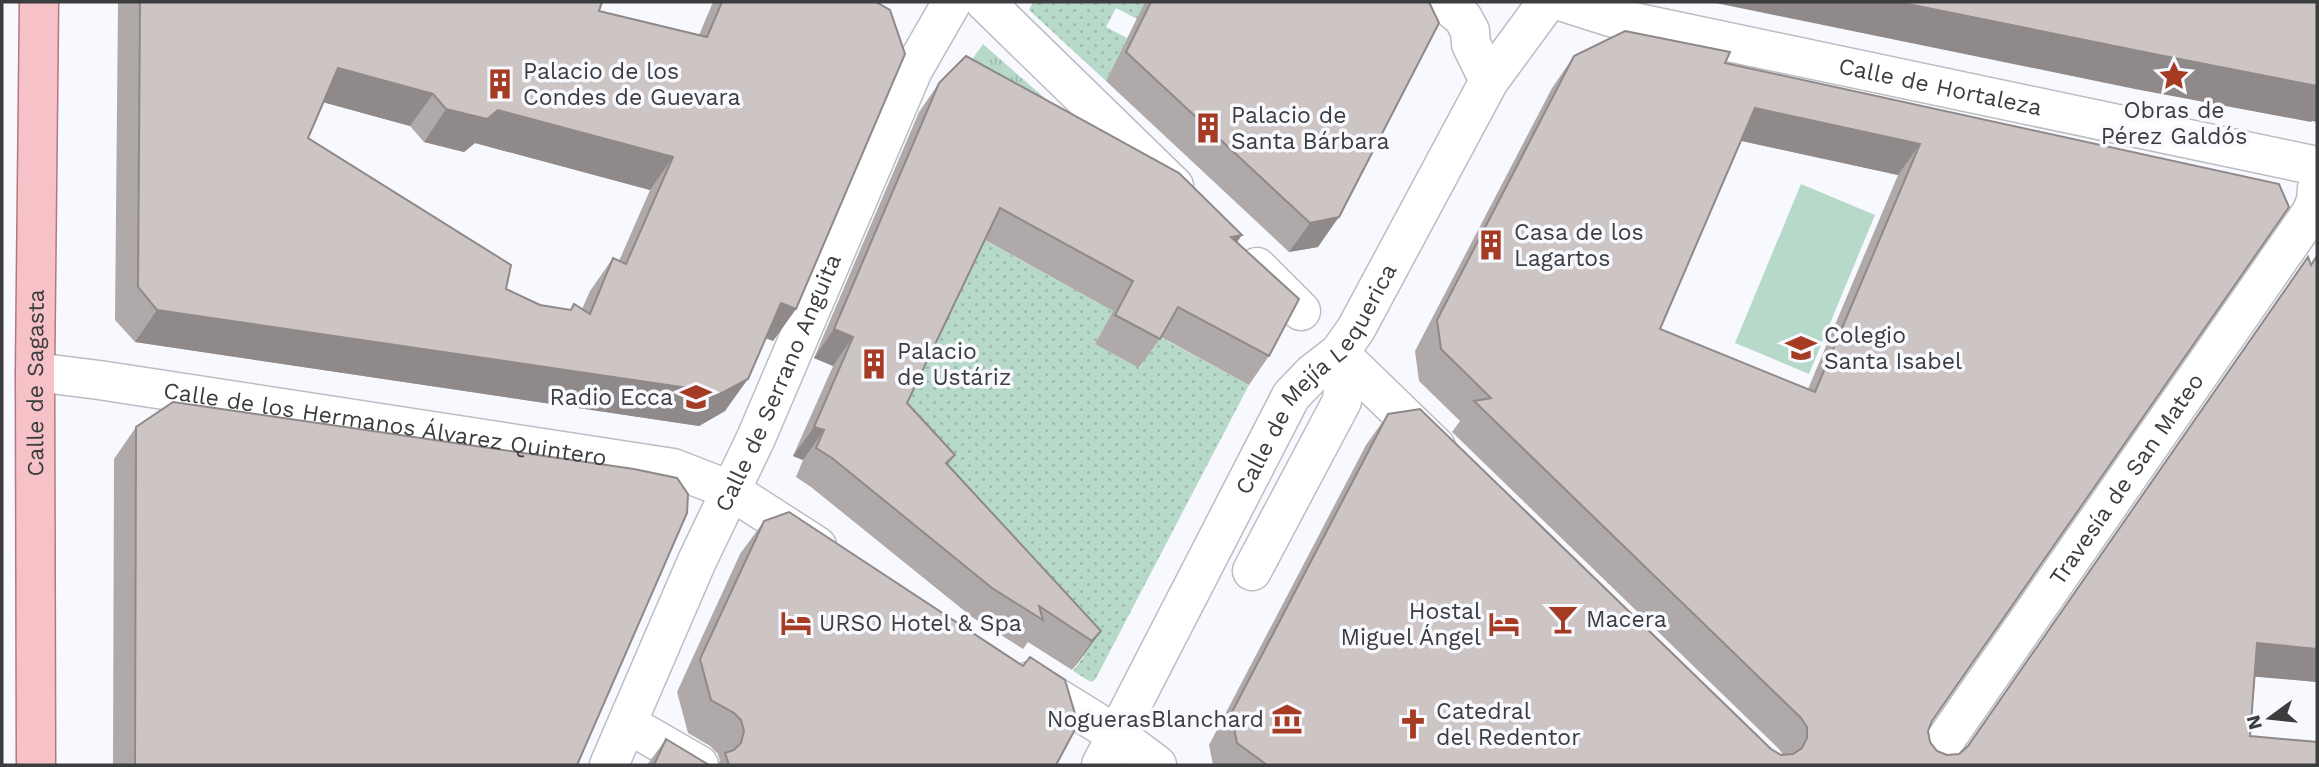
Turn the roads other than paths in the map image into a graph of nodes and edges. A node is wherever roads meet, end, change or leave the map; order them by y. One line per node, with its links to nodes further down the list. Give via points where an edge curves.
1 (39, 2): 14 (main road, Calle de Sagasta)
2 (952, 2): 16 (street, Calle de Serrano Anguita, via 913,70)
3 (985, 2): 10 (street)
4 (1436, 2): 7 (street, via 1463,18)
5 (1547, 2): 7 (street, Calle de Mejía Lequerica)
6 (1563, 2): 8 (street, Calle de Hortaleza, via 1610,17)
7 (1489, 81): 13 (street, Calle de Mejía Lequerica, via 1401,248)
8 (2317, 166)
9 (2317, 188): 26 (street, Travesía de San Mateo, via 2311,213)
10 (1202, 213)
11 (1231, 242): 12 (street)
12 (1301, 311)
13 (1339, 353): 15 (street); 18 (street, via 1342,401); 21 (street, Calle de Mejía Lequerica, via 1291,396)
14 (35, 372): 16 (street, Calle de los Hermanos Álvarez Quintero, via 673,468); 22 (main road, Calle de Sagasta)
15 (1462, 473)
16 (730, 490): 17 (street, Calle de los Hermanos Álvarez Quintero); 20 (street, Calle de Serrano Anguita)
17 (846, 564)
18 (1252, 571)
19 (1006, 666): 21 (street)
20 (628, 724): 23 (street, Calle de Serrano Anguita); 24 (street)
21 (1109, 750): 25 (street)
22 (36, 765)
23 (609, 765)
24 (699, 765)
25 (1157, 765)
26 (1928, 765)

